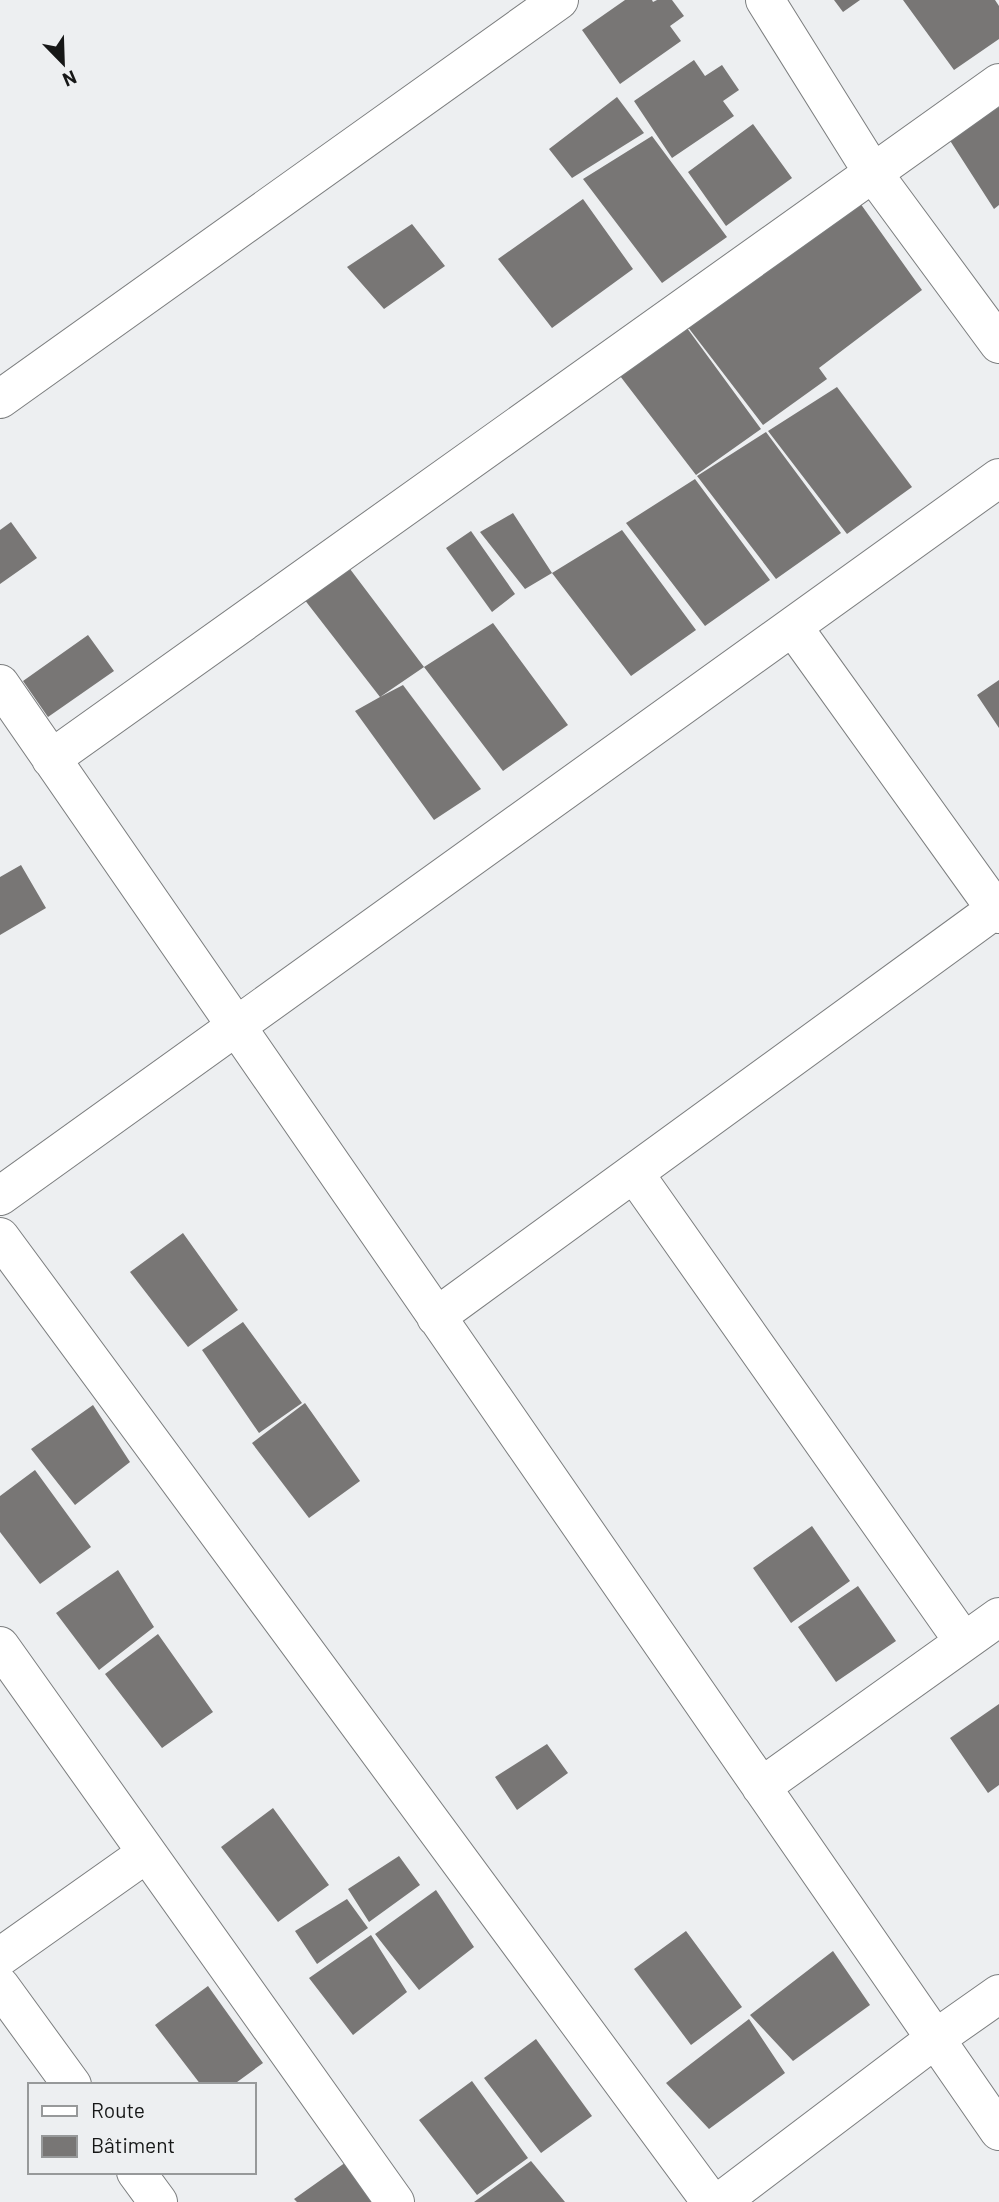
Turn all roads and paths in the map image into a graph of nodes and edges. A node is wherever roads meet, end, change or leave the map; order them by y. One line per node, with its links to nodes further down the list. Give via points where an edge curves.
1 (559, 0): 6 (street)
2 (765, 0): 4 (street)
3 (999, 83): 4 (street)
4 (873, 173): 5 (street); 10 (street)
5 (999, 344)
6 (0, 399)
7 (999, 478): 8 (street)
8 (793, 626): 11 (street); 12 (street)
9 (0, 684): 10 (street)
10 (51, 758): 12 (street)
11 (997, 912): 13 (street)
12 (236, 1027): 14 (street); 16 (street)
13 (634, 1173): 16 (street); 18 (street)
14 (0, 1196)
15 (0, 1237): 31 (street)
16 (436, 1317): 20 (street)
17 (999, 1617): 18 (street)
18 (964, 1642): 20 (street)
19 (0, 1646): 21 (street)
20 (761, 1787): 25 (street)
21 (147, 1853): 22 (street); 30 (street)
22 (0, 1957)
23 (0, 1986): 26 (street)
24 (999, 1994): 25 (street)
25 (935, 2039): 27 (street); 32 (street)
26 (71, 2083)
27 (999, 2131)
28 (137, 2174): 29 (street)
29 (158, 2202)
30 (395, 2202)
31 (711, 2202)
32 (720, 2202)

